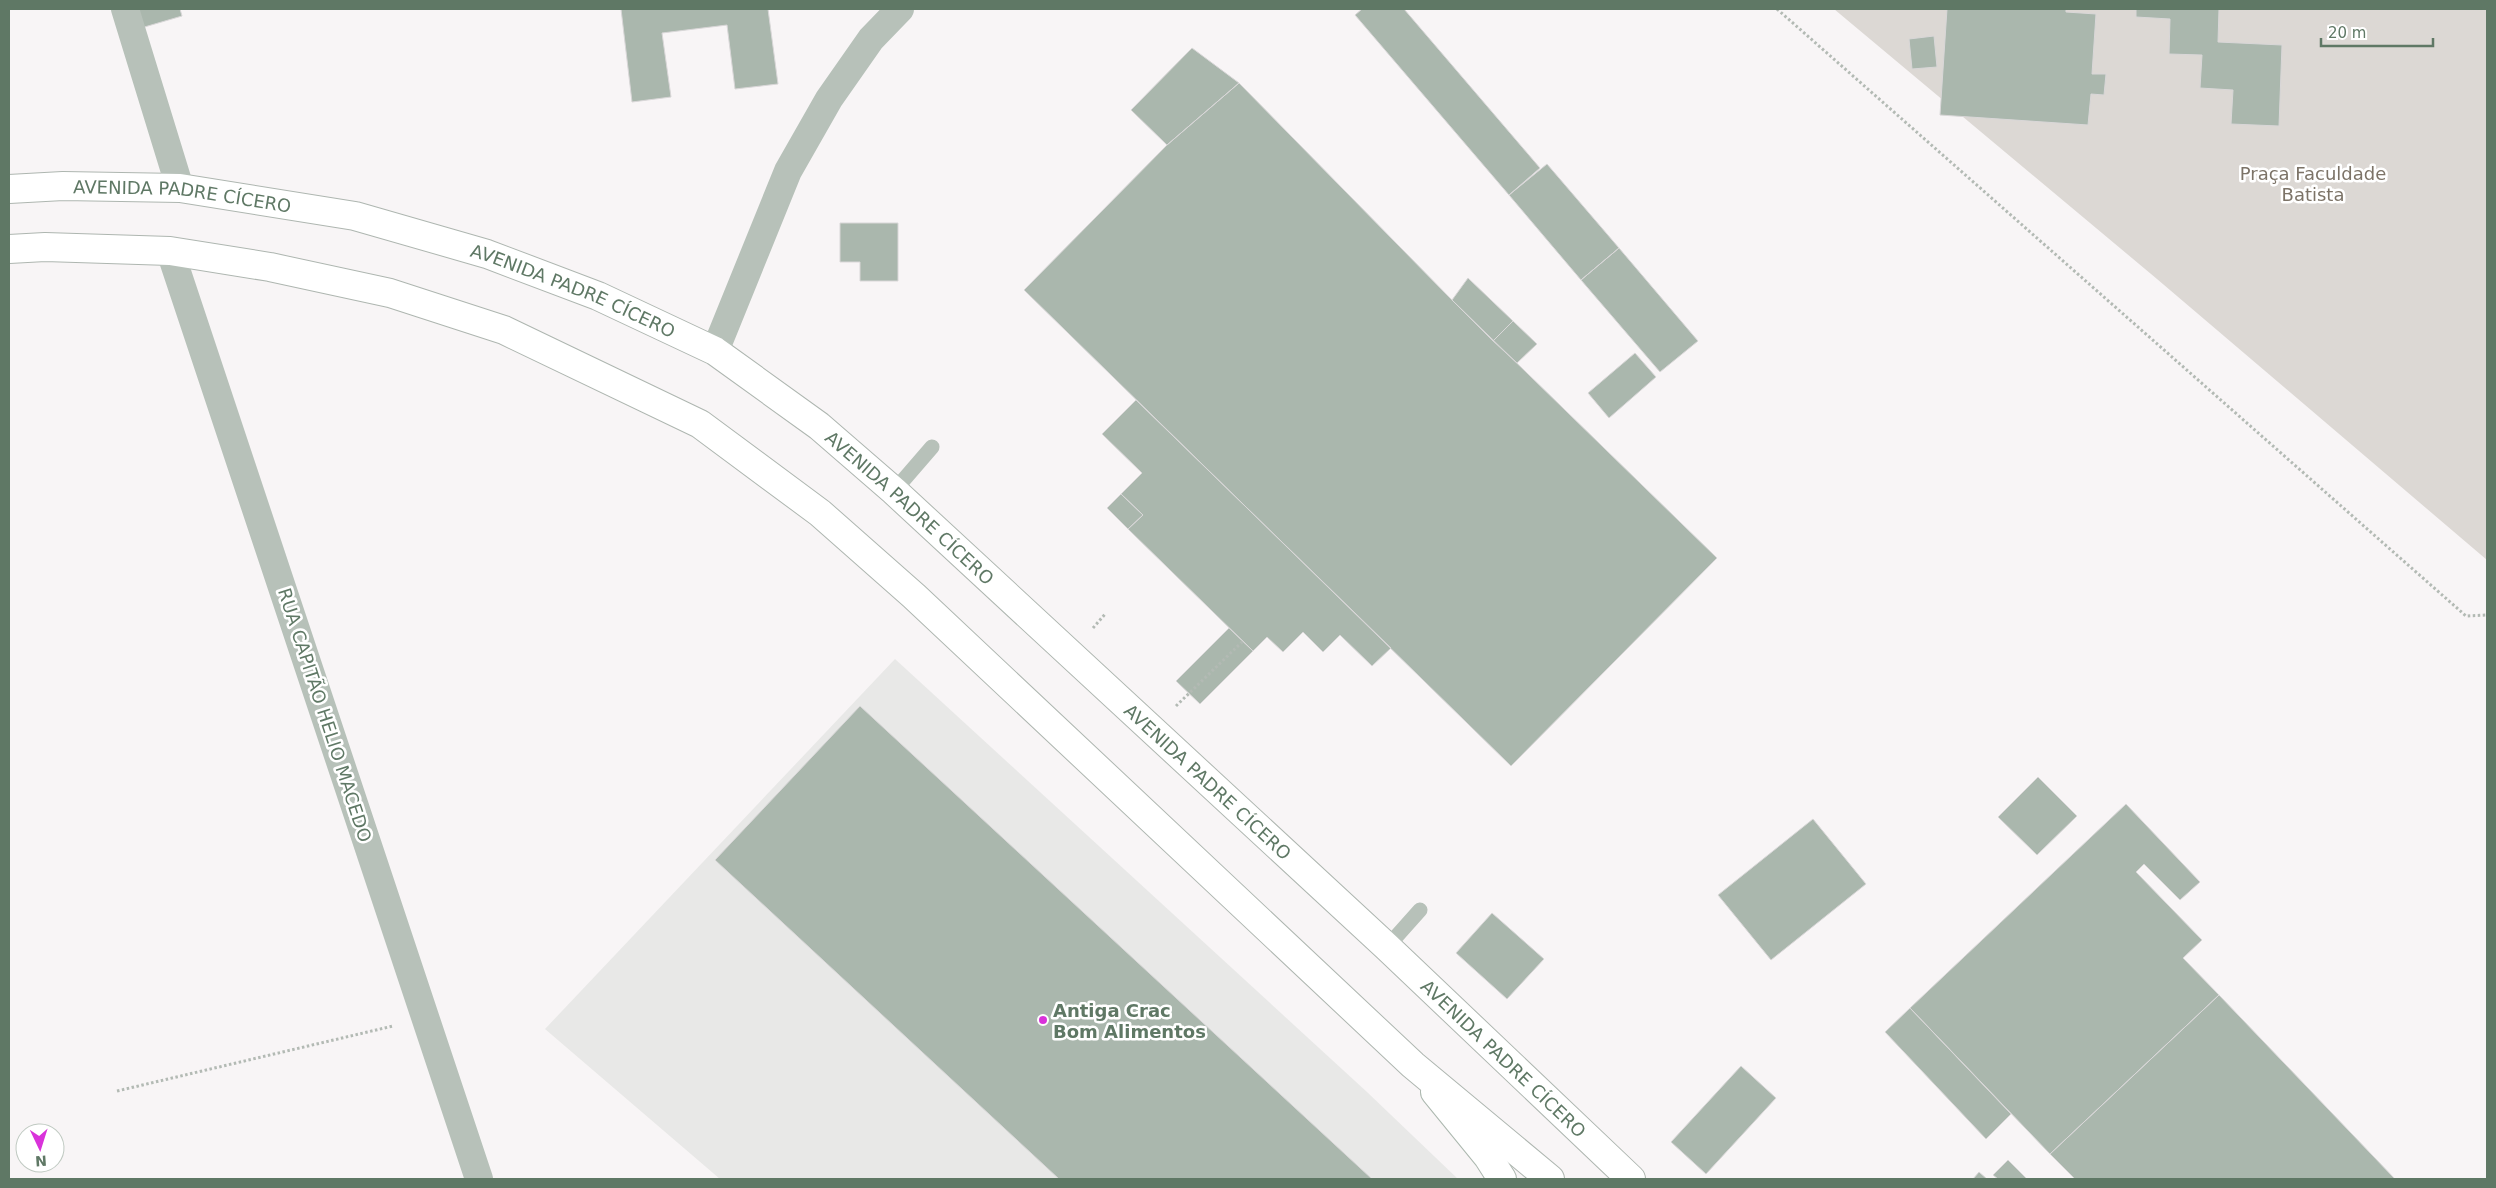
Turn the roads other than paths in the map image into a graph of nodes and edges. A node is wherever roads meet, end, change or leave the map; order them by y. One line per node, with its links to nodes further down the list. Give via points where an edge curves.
1 (125, 9): 3 (street)
2 (900, 9): 7 (street, via 871,39 829,99 788,171)
3 (180, 188): 4 (main road, AVENIDA PADRE CÍCERO, via 63,186); 7 (main road, AVENIDA PADRE CÍCERO, via 355,216 487,254 598,296)
4 (9, 189)
5 (9, 249): 6 (main road)
6 (170, 251): 12 (main road, via 270,267 390,293 504,330 700,424 820,513 914,596); 13 (street, RUA CAPITÃO HELIO MACEDO)
7 (715, 351): 9 (main road, AVENIDA PADRE CÍCERO, via 819,426)
8 (932, 447): 9 (lane)
9 (894, 491): 11 (main road, AVENIDA PADRE CÍCERO)
10 (1420, 910): 11 (lane)
11 (1387, 946): 16 (main road, AVENIDA PADRE CÍCERO)
12 (1414, 1065): 14 (main road); 15 (main road)
13 (480, 1179)
14 (1502, 1179)
15 (1550, 1179)
16 (1631, 1179)

